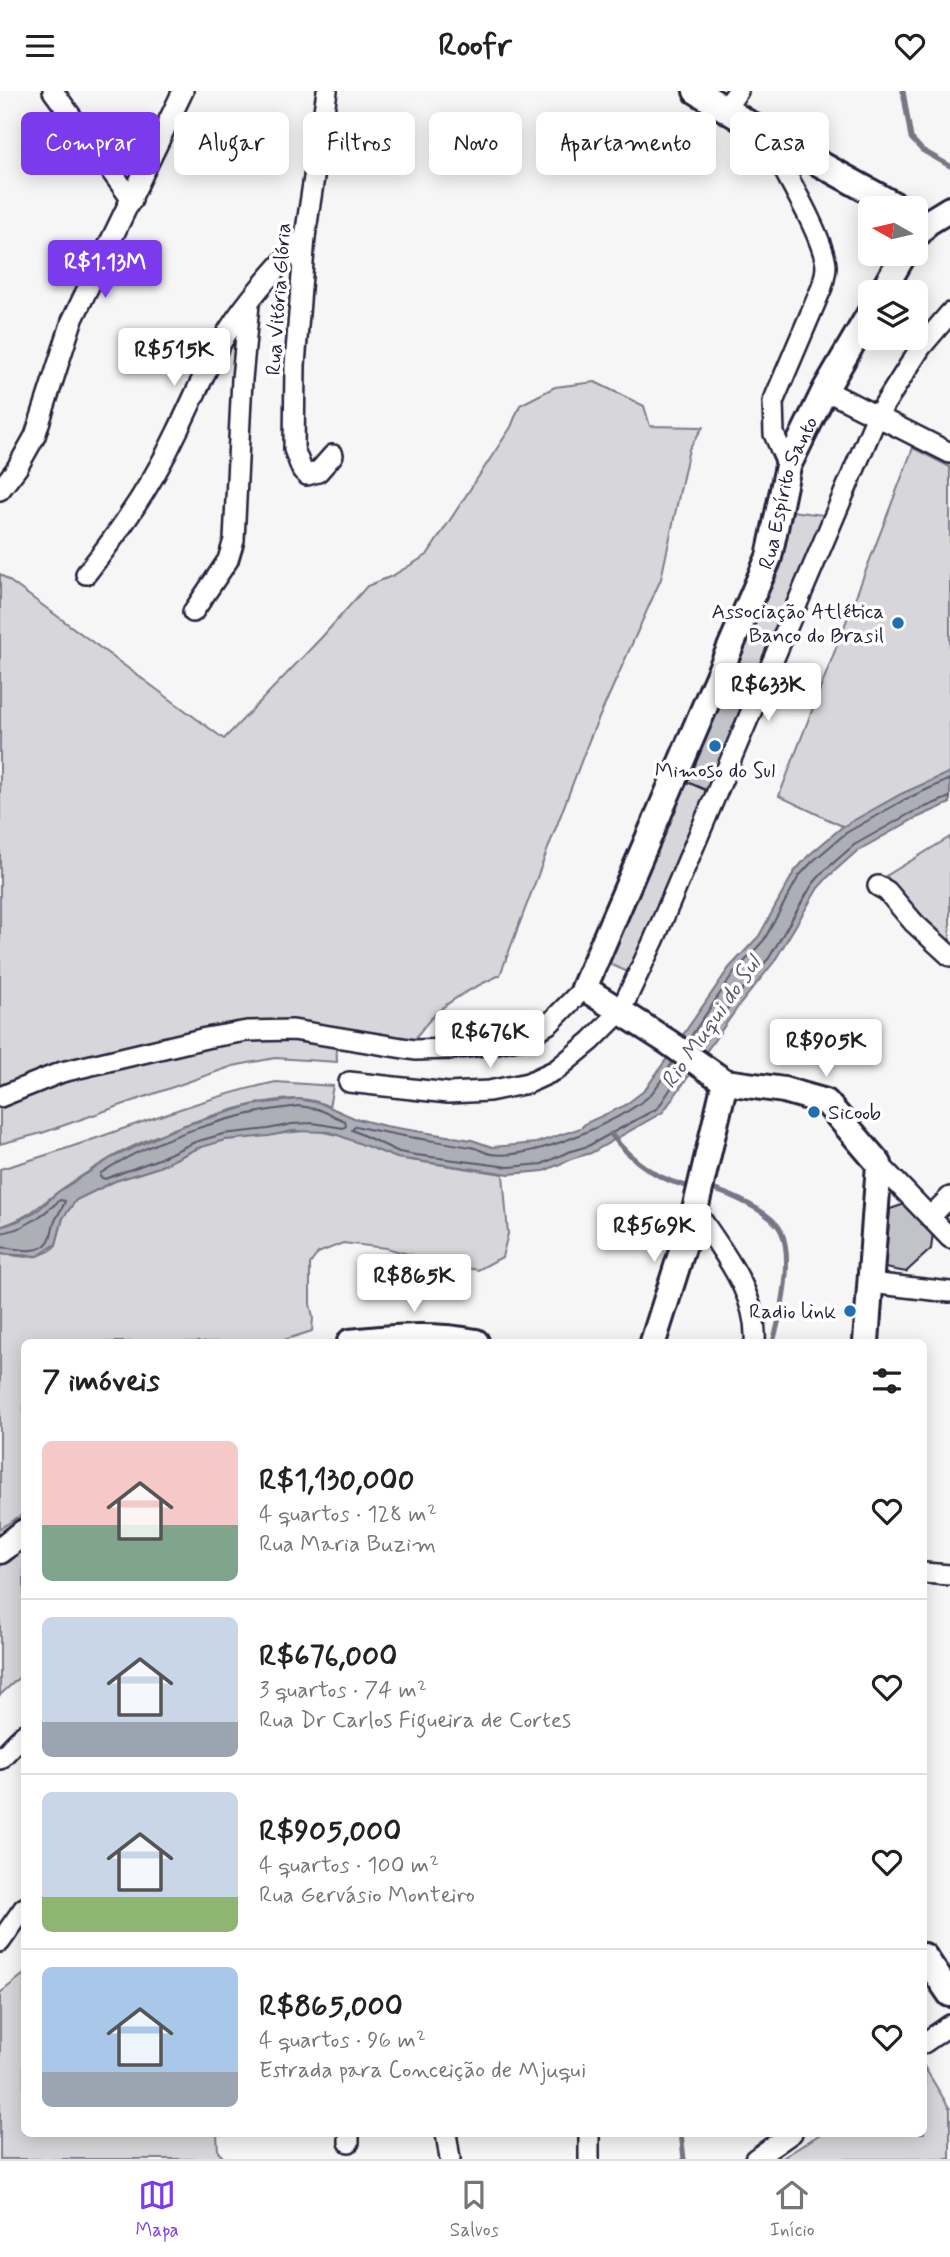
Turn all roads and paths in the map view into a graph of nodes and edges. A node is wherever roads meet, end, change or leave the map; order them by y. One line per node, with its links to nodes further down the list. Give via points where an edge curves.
1 (53, 91): 9 (street)
2 (183, 91): 9 (street)
3 (327, 91): 12 (street, Rua Vitória Glória)
4 (696, 91): 5 (main road)
5 (732, 100)
6 (829, 169): 8 (main road)
7 (786, 175): 20 (street, via 814,230 826,267 822,287 773,402 774,434)
8 (878, 196)
9 (132, 200): 21 (street, via 72,321 35,436)
10 (950, 209): 11 (main road)
11 (928, 221)
12 (305, 237): 13 (street); 19 (street, Rua Vitória Glória, via 294,449 307,475 318,472)
13 (249, 300): 22 (street, via 201,378 151,483); 23 (street, via 234,540 228,560)
14 (950, 313): 17 (street, via 921,347)
15 (858, 334): 16 (main road, Rua Espírito Santo)
16 (825, 390): 17 (street); 20 (main road, Rua Espírito Santo)
17 (877, 416): 18 (street); 27 (street)
18 (950, 453)
19 (333, 455)
20 (788, 466): 26 (main road, Rua Espírito Santo, via 769,557)
21 (0, 490)
22 (86, 573)
23 (193, 612)
24 (878, 886): 25 (street)
25 (950, 957)
26 (584, 988): 27 (main road); 30 (street, via 550,1023 527,1037 497,1043 415,1050 293,1030 247,1031 73,1069)
27 (620, 1012): 28 (main road); 29 (street, via 556,1070 528,1083 448,1093)
28 (716, 1076): 31 (main road, via 826,1102); 32 (main road)
29 (349, 1082)
30 (0, 1097)
31 (878, 1164): 34 (street); 36 (main road)
32 (699, 1195): 40 (main road); 41 (street, via 741,1284 756,1324)
33 (950, 1198): 34 (street)
34 (930, 1217): 35 (street)
35 (950, 1238)
36 (870, 1283): 37 (street); 42 (main road)
37 (950, 1292)
38 (372, 1339): 39 (main road)
39 (450, 1339)
40 (654, 1339)
41 (755, 1339)
42 (866, 1339)
43 (21, 1534): 44 (main road)
44 (0, 1551)
45 (927, 1573): 46 (street)
46 (950, 1575)
47 (21, 1737): 48 (street)
48 (0, 1759)
49 (21, 1913): 50 (street)
50 (0, 1942)
51 (927, 1960): 52 (main road)
52 (950, 1994)
53 (950, 2025): 54 (street)
54 (927, 2041)
55 (447, 2137): 58 (street)
56 (589, 2137): 59 (street)
57 (786, 2137): 60 (street)
58 (450, 2159)
59 (589, 2159)
60 (755, 2159)

